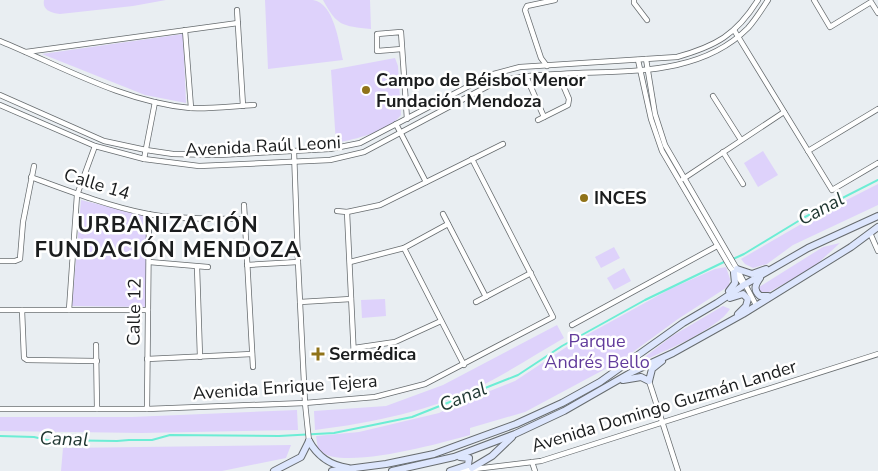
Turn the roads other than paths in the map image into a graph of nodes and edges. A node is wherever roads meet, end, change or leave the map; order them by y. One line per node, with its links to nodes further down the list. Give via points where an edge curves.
1 (555, 0): 18 (street, via 532,4 525,10 541,58)
2 (634, 0): 8 (street)
3 (758, 0): 11 (street, Avenida Raúl Leoni)
4 (814, 0): 7 (street, via 830,27 871,2)
5 (767, 1): 12 (street, Avenida Raúl Leoni, via 755,20)
6 (237, 10): 9 (street)
7 (878, 13)
8 (646, 20)
9 (238, 23): 10 (street); 30 (street)
10 (185, 30): 15 (street); 31 (street)
11 (734, 30): 12 (street); 16 (street, Avenida Raúl Leoni, via 701,50 677,57)
12 (738, 37): 19 (street, Avenida Raúl Leoni, via 709,56 677,66); 33 (street)
13 (0, 41): 15 (street)
14 (402, 49): 14 (street, via 401,32 377,34 377,51); 35 (street)
15 (25, 52): 27 (street, via 123,93)
16 (646, 59): 17 (street, Avenida Raúl Leoni); 19 (street)
17 (638, 60): 18 (street, Avenida Raúl Leoni); 20 (street)
18 (547, 66): 22 (street, Avenida Raúl Leoni, via 520,67)
19 (647, 69): 20 (street, Avenida Raúl Leoni); 52 (street, via 655,114)
20 (640, 70): 21 (street, Avenida Raúl Leoni); 52 (street, via 662,151)
21 (526, 76): 23 (street, Avenida Raúl Leoni); 34 (street)
22 (487, 77): 23 (street); 35 (street, Avenida Raúl Leoni)
23 (490, 85): 38 (street, Avenida Raúl Leoni)
24 (562, 85): 34 (street, via 569,99 568,105)
25 (714, 96): 39 (street)
26 (1, 97): 42 (street, Avenida Raúl Leoni, via 104,140)
27 (155, 102): 31 (street); 42 (street)
28 (0, 105): 41 (street, Avenida Raúl Leoni)
29 (254, 105): 30 (street)
30 (243, 106): 31 (street)
31 (191, 108)
32 (878, 109): 44 (street)
33 (784, 112): 39 (street); 44 (street)
34 (544, 117): 36 (street)
35 (406, 119): 37 (street, Avenida Raúl Leoni)
36 (538, 120)
37 (396, 124): 38 (street); 43 (street, Avenida Raúl Leoni, via 360,143)
38 (400, 133): 48 (street, Avenida Raúl Leoni, via 364,152 330,160); 53 (street)
39 (741, 140): 45 (street)
40 (503, 144): 47 (street)
41 (95, 146): 46 (street, Avenida Raúl Leoni); 55 (street)
42 (146, 150): 43 (street, Avenida Raúl Leoni, via 219,156); 46 (street)
43 (294, 151): 48 (street)
44 (808, 151): 49 (street, via 832,190)
45 (723, 152): 52 (street); 54 (street)
46 (144, 159): 48 (street, Avenida Raúl Leoni, via 199,166)
47 (472, 159): 53 (street); 79 (street)
48 (295, 160): 72 (street)
49 (878, 163)
50 (34, 166): 51 (street)
51 (31, 177): 55 (street, Calle 14); 70 (street, via 20,259)
52 (682, 180): 66 (street); 68 (street)
53 (426, 182): 58 (street, via 380,205)
54 (744, 184)
55 (77, 195): 59 (street, Calle 14); 91 (street)
56 (244, 206): 62 (street)
57 (338, 212): 58 (street)
58 (347, 212): 73 (street)
59 (149, 214): 62 (street, Calle 14); 71 (street, Calle 12)
60 (443, 214): 63 (street)
61 (878, 216): 78 (main road, via 808,248)
62 (244, 218): 74 (street)
63 (448, 224): 67 (street); 83 (street)
64 (878, 226): 65 (main road)
65 (870, 233): 69 (street); 82 (main road)
66 (718, 246): 68 (street); 95 (street)
67 (404, 248): 73 (street); 93 (street)
68 (723, 250): 77 (street)
69 (878, 251)
70 (0, 261)
71 (149, 262): 75 (street); 92 (street, Calle 12)
72 (298, 262): 74 (street); 85 (street)
73 (350, 262): 84 (street)
74 (247, 265): 98 (street)
75 (198, 267): 76 (street); 101 (street)
76 (208, 267)
77 (734, 268): 78 (main road, via 752,274); 81 (street); 87 (main road, via 734,286)
78 (775, 268): 80 (main road)
79 (531, 273): 83 (street); 105 (street, Avenida Enrique Tejera, via 553,317)
80 (764, 274): 81 (main road); 82 (main road, via 756,284 756,293 764,297)
81 (744, 285): 87 (main road); 88 (street)
82 (773, 295): 88 (main road)
83 (486, 297): 86 (street)
84 (352, 299): 85 (street); 97 (street)
85 (300, 302): 109 (street)
86 (476, 302)
87 (717, 303): 94 (main road, via 743,294 748,298 746,306); 118 (main road, via 562,403 434,454)
88 (756, 305): 94 (main road)
89 (0, 310): 90 (street)
90 (22, 310): 91 (street); 104 (street, via 24,358)
91 (69, 310): 92 (street)
92 (148, 310): 103 (street, Calle 12)
93 (441, 321): 97 (street, via 395,342); 105 (street)
94 (726, 323): 100 (main road)
95 (572, 325)
96 (96, 345): 104 (street)
97 (354, 348): 102 (street)
98 (252, 354): 101 (street); 106 (street)
99 (878, 354): 113 (street, Avenida Domingo Guzmán Lander)
100 (666, 357): 107 (main road, via 652,369); 108 (main road)
101 (200, 358): 103 (street)
102 (354, 358)
103 (147, 359): 112 (street, Calle 12)
104 (97, 361): 111 (street)
105 (464, 365): 109 (street, Avenida Enrique Tejera, via 425,384 375,397)
106 (253, 366)
107 (649, 381): 108 (main road, via 641,377); 113 (street)
108 (614, 382): 114 (main road)
109 (305, 403): 112 (street, Avenida Enrique Tejera); 115 (street)
110 (0, 409): 111 (street, Avenida Enrique Tejera)
111 (98, 409): 112 (street, Avenida Enrique Tejera)
112 (147, 409)
113 (663, 423): 117 (street, Avenida Domingo Guzmán Lander); 126 (street)
114 (515, 434): 116 (main road); 119 (main road, via 496,453)
115 (310, 441): 118 (main road, via 315,451 330,463); 120 (main road, via 301,457)
116 (454, 457): 122 (main road); 123 (main road, via 467,457 469,463)
117 (532, 462): 119 (street, Avenida Domingo Guzmán Lander); 125 (street)
118 (359, 468): 121 (main road)
119 (472, 468): 124 (street, Avenida Domingo Guzmán Lander)
120 (274, 471)
121 (332, 471)
122 (392, 471)
123 (450, 471)
124 (454, 471)
125 (535, 471)
126 (678, 471)

